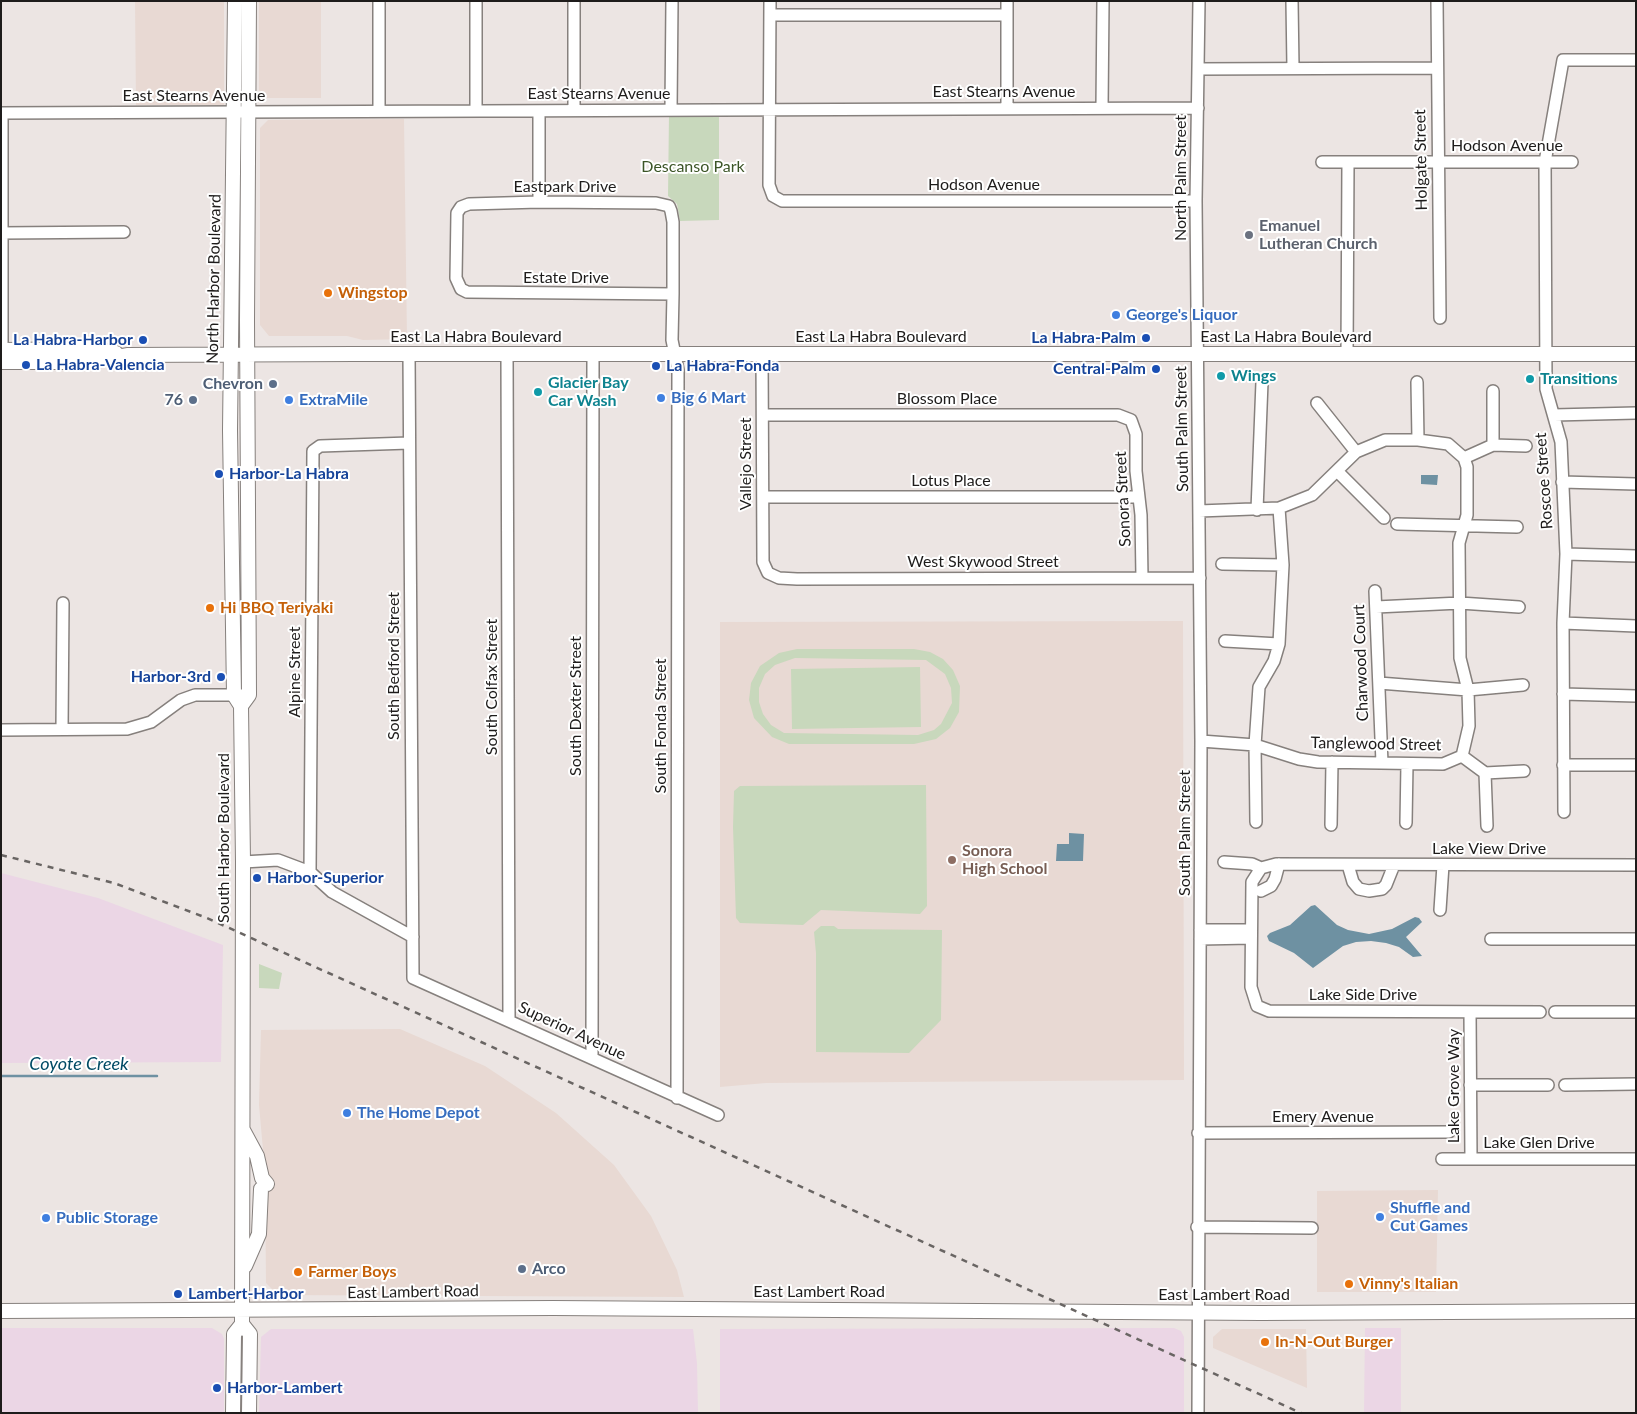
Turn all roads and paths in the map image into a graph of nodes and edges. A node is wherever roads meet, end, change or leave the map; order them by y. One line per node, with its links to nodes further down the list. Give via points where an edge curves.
1 (235, 1): 28 (main road, North Harbor Boulevard)
2 (249, 1): 28 (main road, North Harbor Boulevard)
3 (379, 1): 26 (street)
4 (476, 1): 27 (street)
5 (574, 1): 24 (street)
6 (672, 1): 25 (street)
7 (770, 1): 13 (street)
8 (1006, 1): 14 (street)
9 (1102, 1): 21 (street)
10 (1199, 1): 18 (street, North Palm Street)
11 (1292, 1): 16 (street)
12 (1437, 1): 17 (street, Holgate Street)
13 (770, 15): 14 (street); 19 (street)
14 (1006, 15): 20 (street)
15 (1636, 60): 33 (street, Roscoe Street, via 1563,60)
16 (1293, 68): 17 (street); 18 (street)
17 (1436, 68): 32 (street, Holgate Street)
18 (1198, 69): 22 (street, North Palm Street)
19 (769, 108): 20 (street, East Stearns Avenue); 25 (street, East Stearns Avenue); 35 (street, Hodson Avenue, via 769,185 773,196 782,202)
20 (1007, 108): 21 (street, East Stearns Avenue)
21 (1102, 108): 22 (street, East Stearns Avenue)
22 (1198, 108): 35 (street, North Palm Street)
23 (539, 110): 24 (street, East Stearns Avenue); 27 (street, East Stearns Avenue); 36 (street)
24 (574, 110): 25 (street, East Stearns Avenue)
25 (671, 110)
26 (379, 111): 27 (street, East Stearns Avenue); 28 (street, East Stearns Avenue)
27 (476, 111)
28 (241, 112): 29 (street, East Stearns Avenue); 48 (main road, North Harbor Boulevard); 49 (main road, North Harbor Boulevard)
29 (2, 113): 39 (street)
30 (1322, 162): 31 (street, Hodson Avenue)
31 (1348, 162): 32 (street, Hodson Avenue); 52 (street)
32 (1437, 162): 33 (street, Hodson Avenue); 42 (street, Holgate Street)
33 (1545, 162): 34 (street, Hodson Avenue); 53 (street, Roscoe Street)
34 (1572, 162)
35 (1196, 201): 46 (street, North Palm Street)
36 (539, 202): 37 (street, Eastpark Drive, via 656,203); 40 (street, Eastpark Drive, via 461,207 456,222 456,278)
37 (669, 206): 41 (street, South Fonda Street)
38 (124, 232): 39 (street)
39 (2, 233): 54 (street)
40 (461, 289): 41 (street, Estate Drive, via 476,293)
41 (672, 294): 50 (street, South Fonda Street)
42 (1440, 318)
43 (409, 354): 44 (main road, East La Habra Boulevard); 49 (main road, East La Habra Boulevard); 64 (street, South Bedford Street)
44 (507, 354): 45 (main road, East La Habra Boulevard); 141 (street, South Colfax Street)
45 (593, 354): 50 (main road, East La Habra Boulevard); 142 (street, South Dexter Street)
46 (1197, 354): 51 (main road, East La Habra Boulevard); 52 (main road, East La Habra Boulevard); 76 (street, South Palm Street)
47 (1636, 354): 53 (main road, East La Habra Boulevard)
48 (230, 355): 49 (main road, East La Habra Boulevard); 54 (main road, East La Habra Boulevard, via 127,355 91,349); 102 (main road, North Harbor Boulevard)
49 (247, 355): 102 (main road, South Harbor Boulevard)
50 (675, 355): 51 (main road, East La Habra Boulevard); 147 (street, South Fonda Street, via 678,370)
51 (762, 355): 60 (street, Vallejo Street)
52 (1347, 355): 53 (main road, East La Habra Boulevard)
53 (1545, 355): 61 (street, Roscoe Street, via 1546,389)
54 (2, 356)
55 (1262, 382): 75 (street)
56 (1416, 382): 63 (street)
57 (1492, 391): 65 (street)
58 (1317, 404): 67 (street)
59 (1636, 413): 61 (street)
60 (763, 415): 62 (street, Blossom Place, via 1118,415); 72 (street, Vallejo Street)
61 (1554, 415): 70 (street, Roscoe Street, via 1561,442)
62 (1131, 420): 73 (street, Sonora Street, via 1136,434)
63 (1418, 440): 67 (street, via 1385,440); 68 (street, via 1448,444)
64 (409, 443): 128 (street, Alpine Street, via 320,446 313,450); 133 (street, South Bedford Street)
65 (1493, 445): 66 (street); 68 (street)
66 (1526, 446)
67 (1356, 452): 69 (street)
68 (1464, 458): 79 (street, via 1468,515)
69 (1337, 471): 74 (street, via 1312,495); 77 (street)
70 (1562, 482): 71 (street); 81 (street, Roscoe Street)
71 (1636, 484)
72 (763, 497): 73 (street, Lotus Place); 85 (street, Vallejo Street, via 763,562)
73 (1139, 498): 86 (street, Sonora Street)
74 (1279, 508): 75 (street); 84 (street)
75 (1257, 510): 76 (street)
76 (1199, 511): 87 (street, South Palm Street)
77 (1384, 518)
78 (1397, 524): 79 (street)
79 (1464, 525): 80 (street); 90 (street, via 1459,543)
80 (1517, 527)
81 (1566, 554): 82 (street); 93 (street, Roscoe Street)
82 (1636, 556)
83 (1222, 564): 84 (street)
84 (1283, 565): 96 (street)
85 (768, 573): 86 (street, West Skywood Street, via 779,578 797,579)
86 (1142, 578): 87 (street, West Skywood Street)
87 (1200, 578): 105 (street, South Palm Street)
88 (1375, 591): 91 (street, Charwood Court)
89 (63, 603): 103 (street)
90 (1460, 603): 91 (street); 92 (street); 99 (street, via 1460,658)
91 (1376, 607): 97 (street, Charwood Court)
92 (1519, 607)
93 (1563, 623): 94 (street); 100 (street, Roscoe Street)
94 (1636, 626)
95 (1225, 641): 96 (street)
96 (1279, 644): 106 (street, via 1274,661 1259,687)
97 (1378, 683): 99 (street); 109 (street, Charwood Court)
98 (1523, 685): 99 (street)
99 (1468, 690): 107 (street, via 1469,726)
100 (1563, 694): 101 (street); 111 (street, Roscoe Street)
101 (1636, 696)
102 (241, 698): 103 (street, via 195,695 180,700 140,727); 120 (main road, South Harbor Boulevard)
103 (62, 729): 104 (street)
104 (1, 730)
105 (1201, 741): 106 (street, Tanglewood Street); 132 (street, South Palm Street)
106 (1255, 745): 108 (street, Tanglewood Street, via 1299,760); 116 (street)
107 (1462, 756): 110 (street, Tanglewood Street, via 1443,764); 114 (street)
108 (1332, 762): 109 (street, Tanglewood Street); 118 (street)
109 (1382, 763): 110 (street, Tanglewood Street)
110 (1407, 764): 117 (street)
111 (1563, 765): 112 (street); 115 (street, Roscoe Street)
112 (1636, 766)
113 (1524, 771): 114 (street)
114 (1485, 773): 119 (street)
115 (1564, 812)
116 (1256, 822)
117 (1406, 823)
118 (1331, 825)
119 (1487, 826)
120 (243, 862): 128 (street, via 278,860); 149 (main road, South Harbor Boulevard)
121 (1224, 862): 127 (street, via 1252,864)
122 (1278, 864): 123 (street, Lake View Drive); 127 (street, Lake View Drive); 129 (street, via 1276,879)
123 (1345, 865): 124 (street, Lake View Drive); 124 (street, via 1359,889 1370,892 1386,885)
124 (1394, 865): 125 (street, Lake View Drive)
125 (1442, 865): 126 (street, Lake View Drive); 130 (street)
126 (1636, 865)
127 (1261, 868): 131 (street, via 1252,882)
128 (310, 872): 133 (street, via 332,892)
129 (1261, 892)
130 (1440, 910)
131 (1251, 934): 132 (street); 137 (street, Lake Side Drive, via 1251,987 1258,1006 1268,1011)
132 (1200, 935): 151 (street, South Palm Street)
133 (413, 938): 136 (street, South Bedford Street)
134 (1491, 939): 135 (street)
135 (1636, 939)
136 (413, 978): 141 (street, Superior Avenue)
137 (1470, 1012): 138 (street, Lake Side Drive); 144 (street, Lake Grove Way)
138 (1540, 1012)
139 (1555, 1012): 140 (street)
140 (1636, 1012)
141 (509, 1019): 142 (street, Superior Avenue)
142 (592, 1058): 147 (street, Superior Avenue)
143 (1636, 1084): 146 (street)
144 (1470, 1085): 145 (street); 153 (street, Lake Grove Way)
145 (1548, 1085)
146 (1565, 1085)
147 (677, 1098): 148 (street, Superior Avenue)
148 (718, 1115)
149 (242, 1128): 157 (main road, South Harbor Boulevard); 157 (main road, via 257,1156 264,1186 259,1234)
150 (1449, 1132): 151 (street, Emery Avenue)
151 (1198, 1133): 155 (street, South Palm Street)
152 (1442, 1159): 153 (street, Lake Glen Drive)
153 (1471, 1159): 154 (street, Lake Glen Drive)
154 (1636, 1159)
155 (1197, 1227): 156 (street); 160 (street, South Palm Street)
156 (1312, 1228)
157 (242, 1271): 161 (main road, South Harbor Boulevard)
158 (1, 1311): 161 (main road, East Lambert Road)
159 (1636, 1311): 160 (main road, East Lambert Road)
160 (1197, 1313): 161 (main road, East Lambert Road, via 562,1308); 164 (street)
161 (242, 1318): 162 (main road, South Harbor Boulevard, via 234,1334); 163 (main road, South Harbor Boulevard, via 250,1334)
162 (233, 1413)
163 (249, 1413)
164 (1198, 1413)

